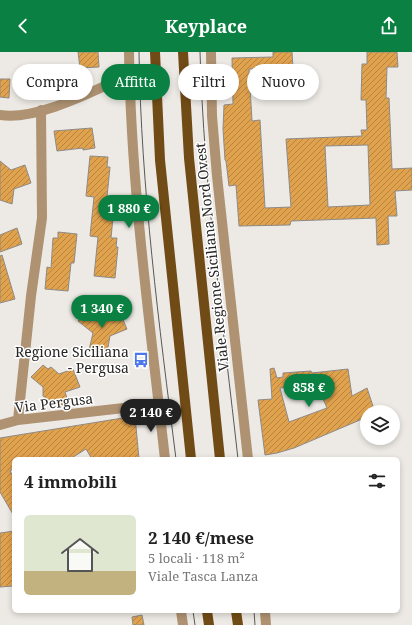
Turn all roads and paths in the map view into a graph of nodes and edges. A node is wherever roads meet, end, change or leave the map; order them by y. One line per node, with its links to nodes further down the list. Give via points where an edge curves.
1 (129, 52): 5 (street)
2 (155, 52): 14 (main road, via 160,160)
3 (183, 52): 15 (main road, Viale Regione Siciliana Nord Ovest, via 189,158)
4 (210, 52): 16 (street, Viale Regione Siciliana Nord Ovest, via 216,176)
5 (129, 64)
6 (101, 87): 8 (street, via 53,108)
7 (131, 100): 10 (street, via 137,202)
8 (41, 110): 9 (street, via 10,116); 11 (street, via 42,218)
9 (0, 114)
10 (159, 404): 11 (street, Via Pergusa); 13 (street)
11 (18, 420): 12 (street, Via Pergusa)
12 (0, 425)
13 (165, 457)
14 (191, 457)
15 (220, 457)
16 (248, 457)
17 (181, 613): 21 (street)
18 (207, 613): 22 (main road)
19 (236, 613): 23 (main road)
20 (265, 613): 24 (street)
21 (183, 625)
22 (209, 625)
23 (238, 625)
24 (266, 625)

